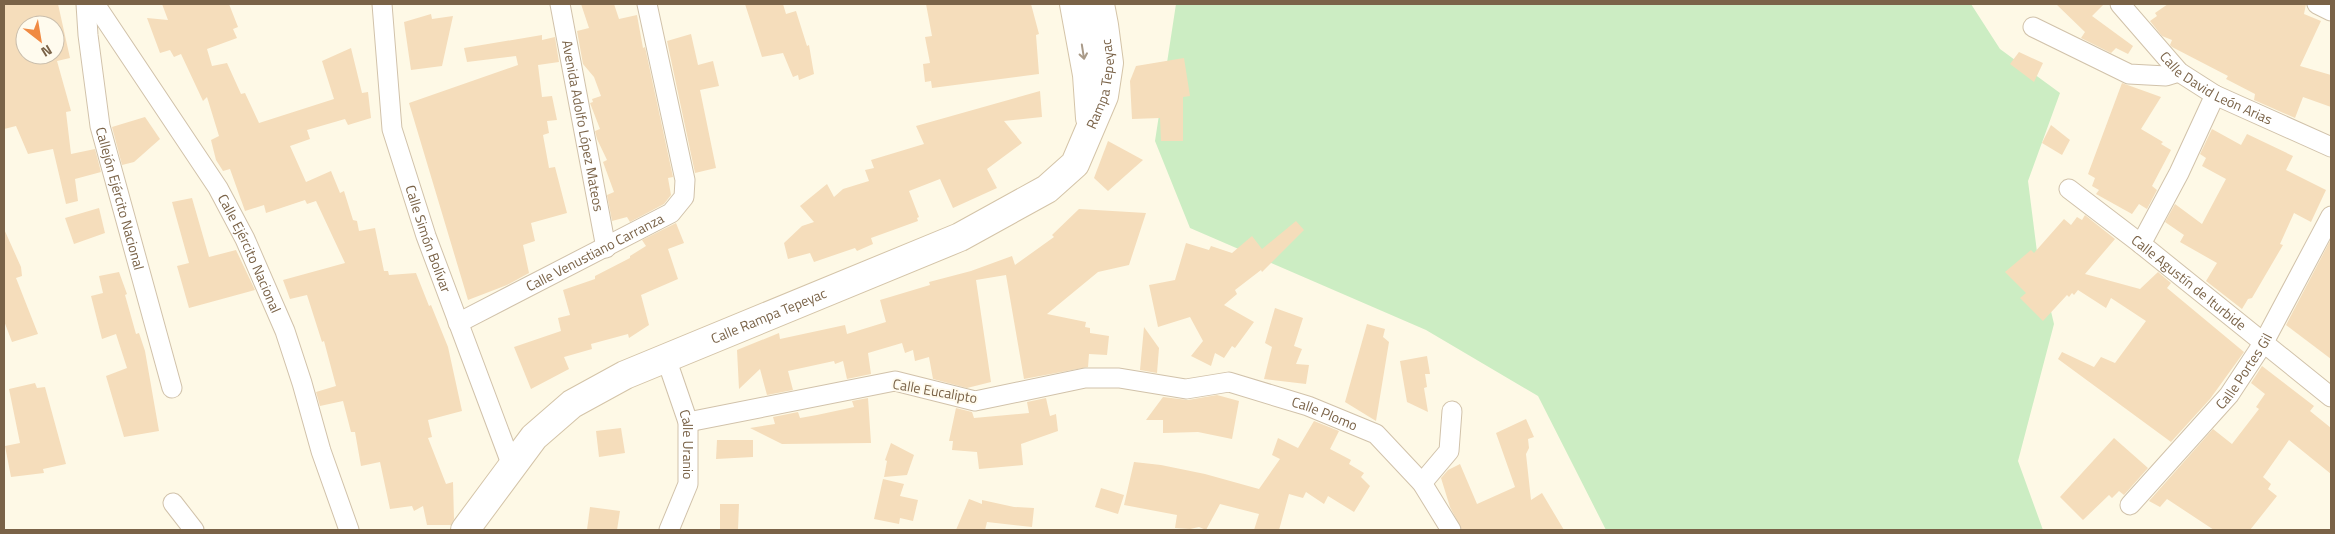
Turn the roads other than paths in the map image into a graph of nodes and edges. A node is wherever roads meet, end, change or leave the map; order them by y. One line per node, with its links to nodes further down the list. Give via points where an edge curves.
1 (86, 4): 24 (street, Callejón Ejército Nacional, via 100,126)
2 (95, 4): 33 (street, Calle Ejército Nacional, via 218,188 246,239 284,331)
3 (382, 4): 20 (street, Calle Simón Bolívar, via 392,129)
4 (560, 4): 19 (street, Avenida Adolfo López Mateos)
5 (647, 4): 19 (street, Calle Venustiano Carranza, via 685,180 684,197 671,214)
6 (1074, 4): 14 (main road, Rampa Tepeyac, one-way to 14, via 1087,75)
7 (1100, 4): 14 (main road, Rampa Tepeyac, via 1108,63 1104,96)
8 (2120, 4): 12 (street, Calle David León Arias)
9 (2317, 4): 10 (street)
10 (2331, 11)
11 (2034, 27): 12 (street, via 2129,74 2166,76)
12 (2180, 72): 13 (street, Calle David León Arias)
13 (2215, 95): 15 (street, Calle David León Arias); 18 (street)
14 (1090, 128): 22 (main road, Calle Rampa Tepeyac, via 1074,164 1047,189 960,237)
15 (2331, 147)
16 (2069, 189): 18 (street, Calle Agustín de Iturbide)
17 (2331, 216): 21 (street, Calle Portes Gil)
18 (2142, 244): 21 (street, Calle Agustín de Iturbide)
19 (606, 248): 20 (street, Calle Venustiano Carranza)
20 (458, 323): 28 (street, Calle Simón Bolívar)
21 (2264, 342): 25 (street, Calle Agustín de Iturbide); 31 (street, Calle Portes Gil, via 2229,395)
22 (666, 358): 27 (street, Calle Uranio); 28 (main road, Calle Rampa Tepeyac, via 625,375 572,404 534,437)
23 (1152, 385): 27 (street, Calle Eucalipto, via 1119,378 1085,378 975,401 895,381); 29 (street, Calle Plomo, via 1186,389 1228,382 1308,406 1376,434)
24 (172, 388)
25 (2331, 396)
26 (1452, 411): 29 (street, via 1449,452)
27 (688, 422): 35 (street, Calle Uranio, via 688,484)
28 (512, 466): 34 (main road, Calle Rampa Tepeyac)
29 (1422, 483): 36 (street, Calle Plomo)
30 (173, 503): 32 (street)
31 (2130, 505)
32 (194, 530)
33 (349, 530)
34 (465, 530)
35 (668, 530)
36 (1451, 530)

